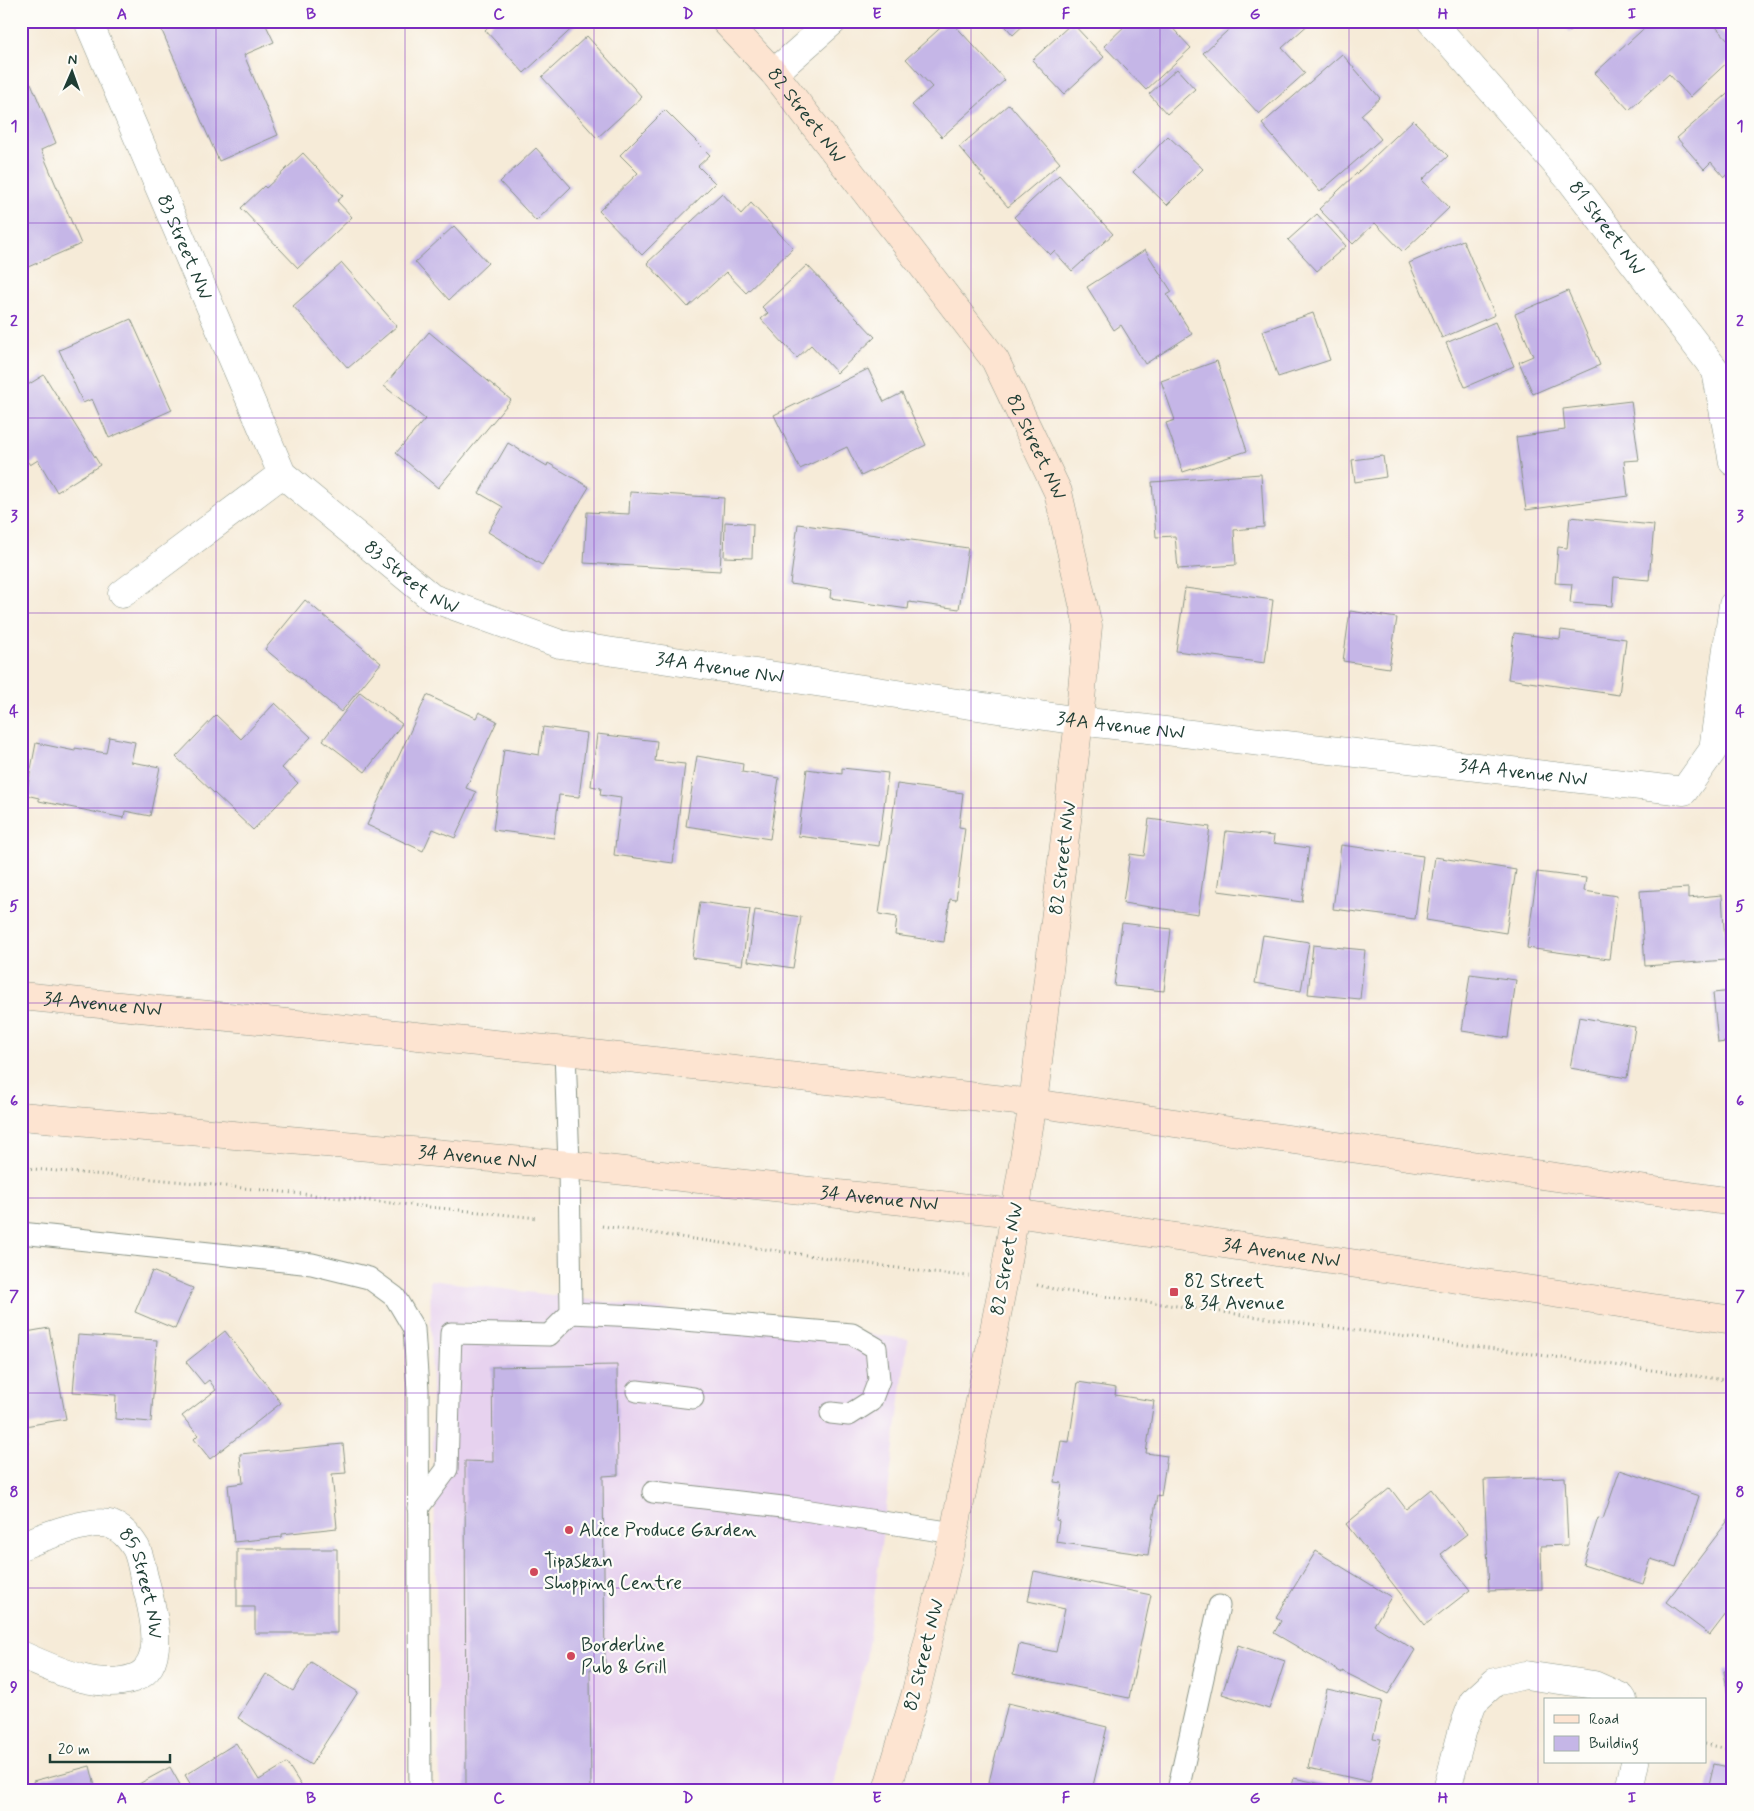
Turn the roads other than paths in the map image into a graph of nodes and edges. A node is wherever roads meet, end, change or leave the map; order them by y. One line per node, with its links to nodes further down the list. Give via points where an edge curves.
1 (88, 21): 7 (street, 83 Street NW)
2 (725, 21): 5 (main road, 82 Street NW)
3 (833, 21): 5 (street)
4 (1431, 21): 6 (street, 81 Street NW, via 1572,182 1716,371)
5 (774, 73): 11 (main road, 82 Street NW, via 995,360 1058,492 1088,626)
6 (1733, 462)
7 (282, 474): 8 (street); 10 (street, 83 Street NW, via 432,598)
8 (122, 594)
9 (1733, 605): 11 (street, 34A Avenue NW, via 1713,750 1684,790)
10 (560, 644): 11 (street, 34A Avenue NW)
11 (1080, 721): 14 (main road, 82 Street NW)
12 (21, 996): 13 (main road, 34 Avenue NW)
13 (565, 1051): 14 (main road, 34 Avenue NW); 16 (lane)
14 (1033, 1103): 17 (main road, 34 Avenue NW); 18 (main road, 82 Street NW)
15 (21, 1116): 16 (main road, 34 Avenue NW)
16 (569, 1165): 18 (main road, 34 Avenue NW); 20 (lane)
17 (1733, 1202)
18 (1015, 1213): 21 (main road, 34 Avenue NW); 27 (main road, 82 Street NW)
19 (21, 1233): 26 (lane, via 312,1264 369,1278 395,1297 414,1329 418,1390)
20 (571, 1313): 24 (lane, via 852,1334 876,1348 879,1380 871,1401 849,1415); 26 (lane, via 549,1335 450,1333 447,1469)
21 (1733, 1320)
22 (637, 1391): 23 (lane)
23 (693, 1398)
24 (831, 1414)
25 (654, 1492): 27 (lane, via 791,1508)
26 (418, 1508): 33 (lane)
27 (954, 1533): 34 (main road, 82 Street NW, via 915,1696)
28 (21, 1546): 30 (street, 85 Street NW, via 94,1523 111,1524 126,1533 137,1550 156,1639 148,1668 135,1678 100,1681 62,1673)
29 (1219, 1606): 35 (lane)
30 (21, 1655)
31 (1622, 1698): 36 (street, via 1594,1685 1525,1675 1495,1682 1473,1702)
32 (1635, 1764): 37 (street)
33 (420, 1790)
34 (886, 1790)
35 (1178, 1790)
36 (1447, 1790)
37 (1629, 1790)

